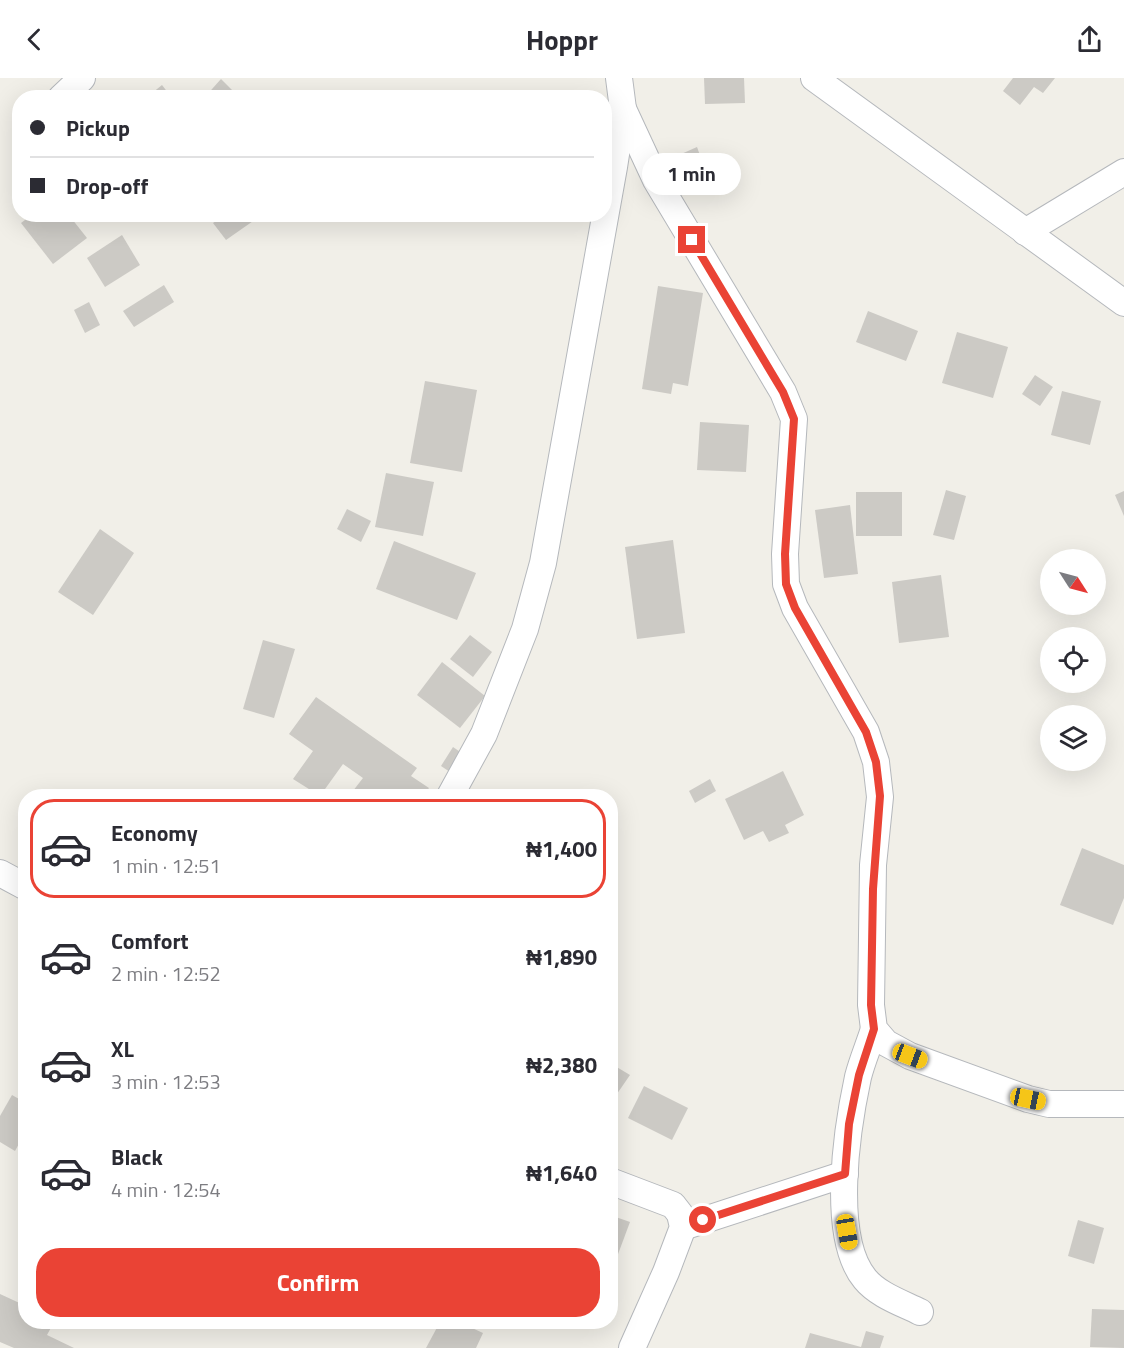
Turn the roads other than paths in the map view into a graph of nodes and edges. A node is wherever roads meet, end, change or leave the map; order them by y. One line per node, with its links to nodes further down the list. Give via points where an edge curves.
1 (82, 78): 4 (street)
2 (619, 78): 5 (street)
3 (814, 78): 9 (street)
4 (69, 90)
5 (622, 109): 6 (street); 14 (street, via 656,180 783,392 794,419 786,584 795,608 866,732 876,762 880,796 873,889)
6 (612, 166)
7 (1124, 172): 9 (street)
8 (602, 222): 11 (street, via 543,563 525,629 484,734)
9 (1025, 232): 10 (street)
10 (1124, 303)
11 (454, 789)
12 (0, 873): 13 (street)
13 (18, 883)
14 (874, 1029): 15 (street, via 886,1043 910,1056 1028,1099 1048,1104); 16 (street, via 849,1124)
15 (1124, 1104)
16 (845, 1174): 18 (street); 19 (street, via 849,1246 864,1279 880,1292)
17 (618, 1184): 18 (street, via 673,1205 680,1214)
18 (682, 1227): 20 (street)
19 (920, 1312)
20 (632, 1348)

